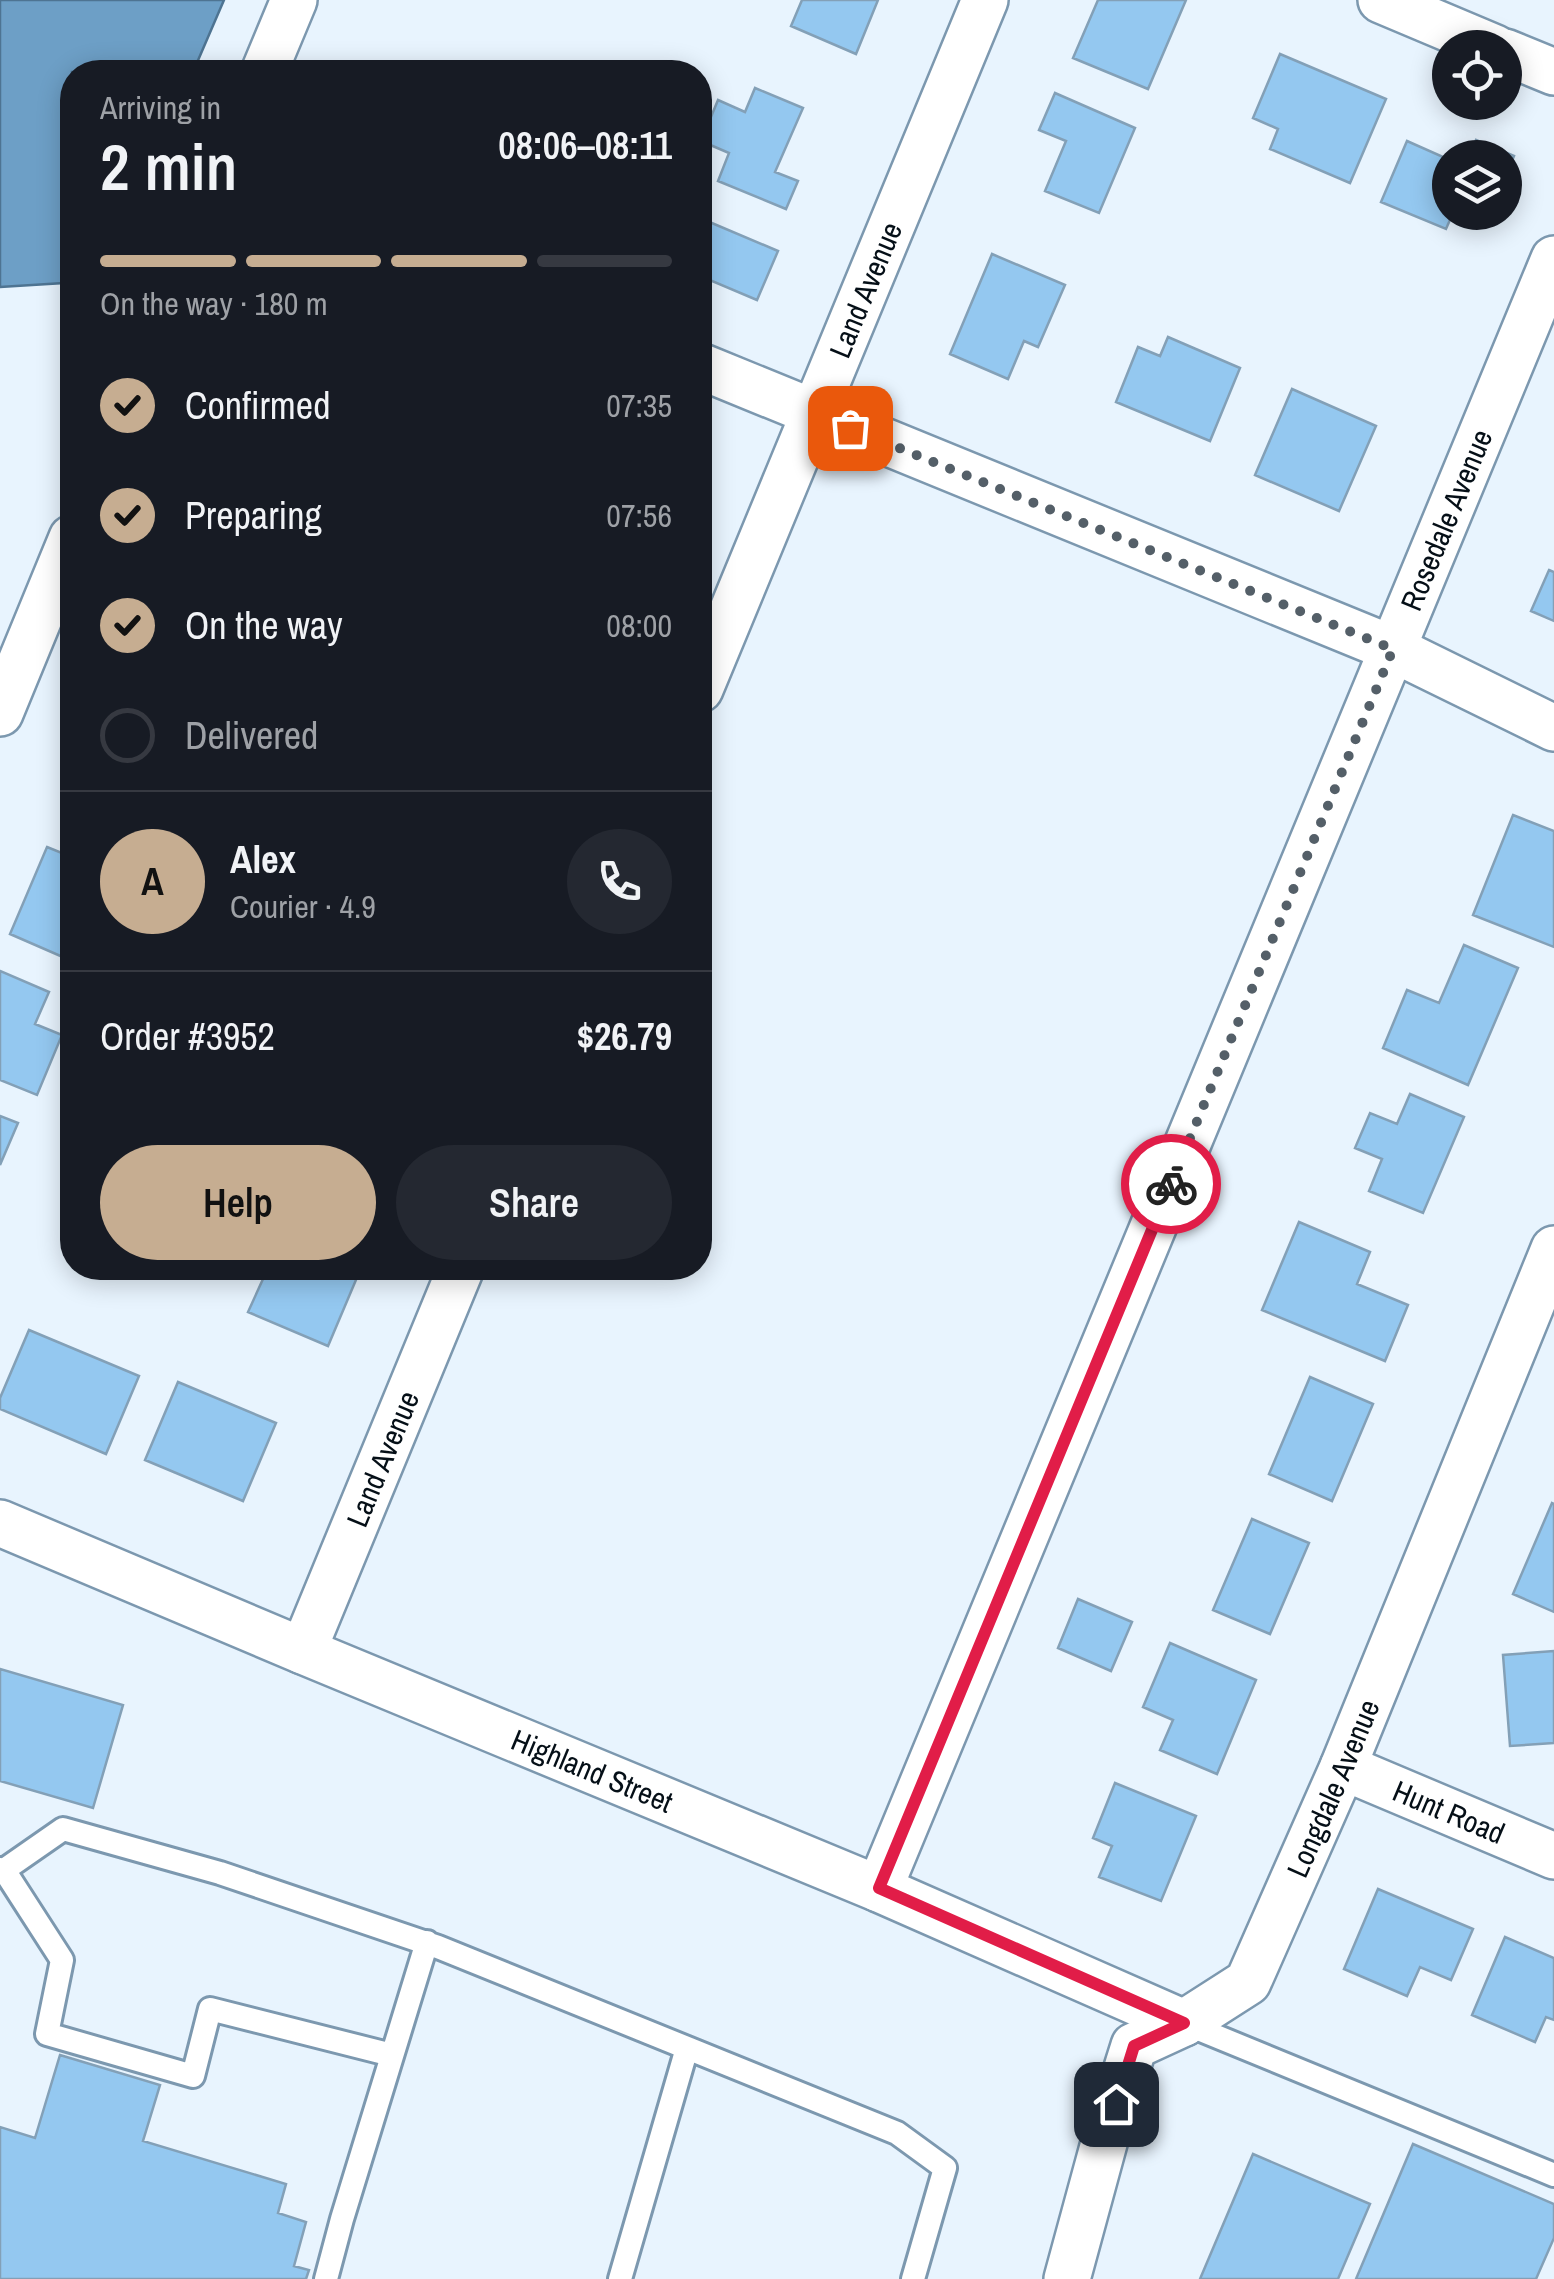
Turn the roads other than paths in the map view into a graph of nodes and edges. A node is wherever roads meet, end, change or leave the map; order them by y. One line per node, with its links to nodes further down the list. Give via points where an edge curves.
1 (294, 0): 6 (street)
2 (985, 0): 10 (street, Land Avenue)
3 (1381, 0): 4 (street)
4 (1452, 30)
5 (1522, 59): 7 (street)
6 (269, 60)
7 (1554, 72)
8 (1554, 259): 12 (street, Rosedale Avenue)
9 (712, 371): 10 (street)
10 (814, 413): 12 (street); 13 (street, Land Avenue)
11 (60, 567): 14 (street)
12 (1393, 649): 15 (street); 23 (street, Rosedale Avenue)
13 (712, 660)
14 (0, 714)
15 (1554, 728)
16 (1554, 1249): 20 (street, Longdale Avenue)
17 (456, 1280): 19 (street, Land Avenue)
18 (0, 1523): 19 (street, Highland Street)
19 (303, 1651): 23 (street, Highland Street)
20 (1344, 1768): 21 (street, Hunt Road); 25 (street, Longdale Avenue, via 1248,1982)
21 (1554, 1856)
22 (2, 1870): 24 (lane, via 64,1828); 27 (lane, via 62,1960 47,2034 194,2076 210,2009)
23 (879, 1888): 25 (street, Highland Street)
24 (427, 1942): 26 (lane); 27 (lane)
25 (1184, 2023): 28 (lane); 32 (street, Longdale Avenue, via 1134,2046)
26 (687, 2048): 30 (lane); 31 (lane, via 897,2133 945,2168)
27 (392, 2056): 29 (lane)
28 (1554, 2175)
29 (326, 2279)
30 (620, 2279)
31 (913, 2279)
32 (1067, 2279)

